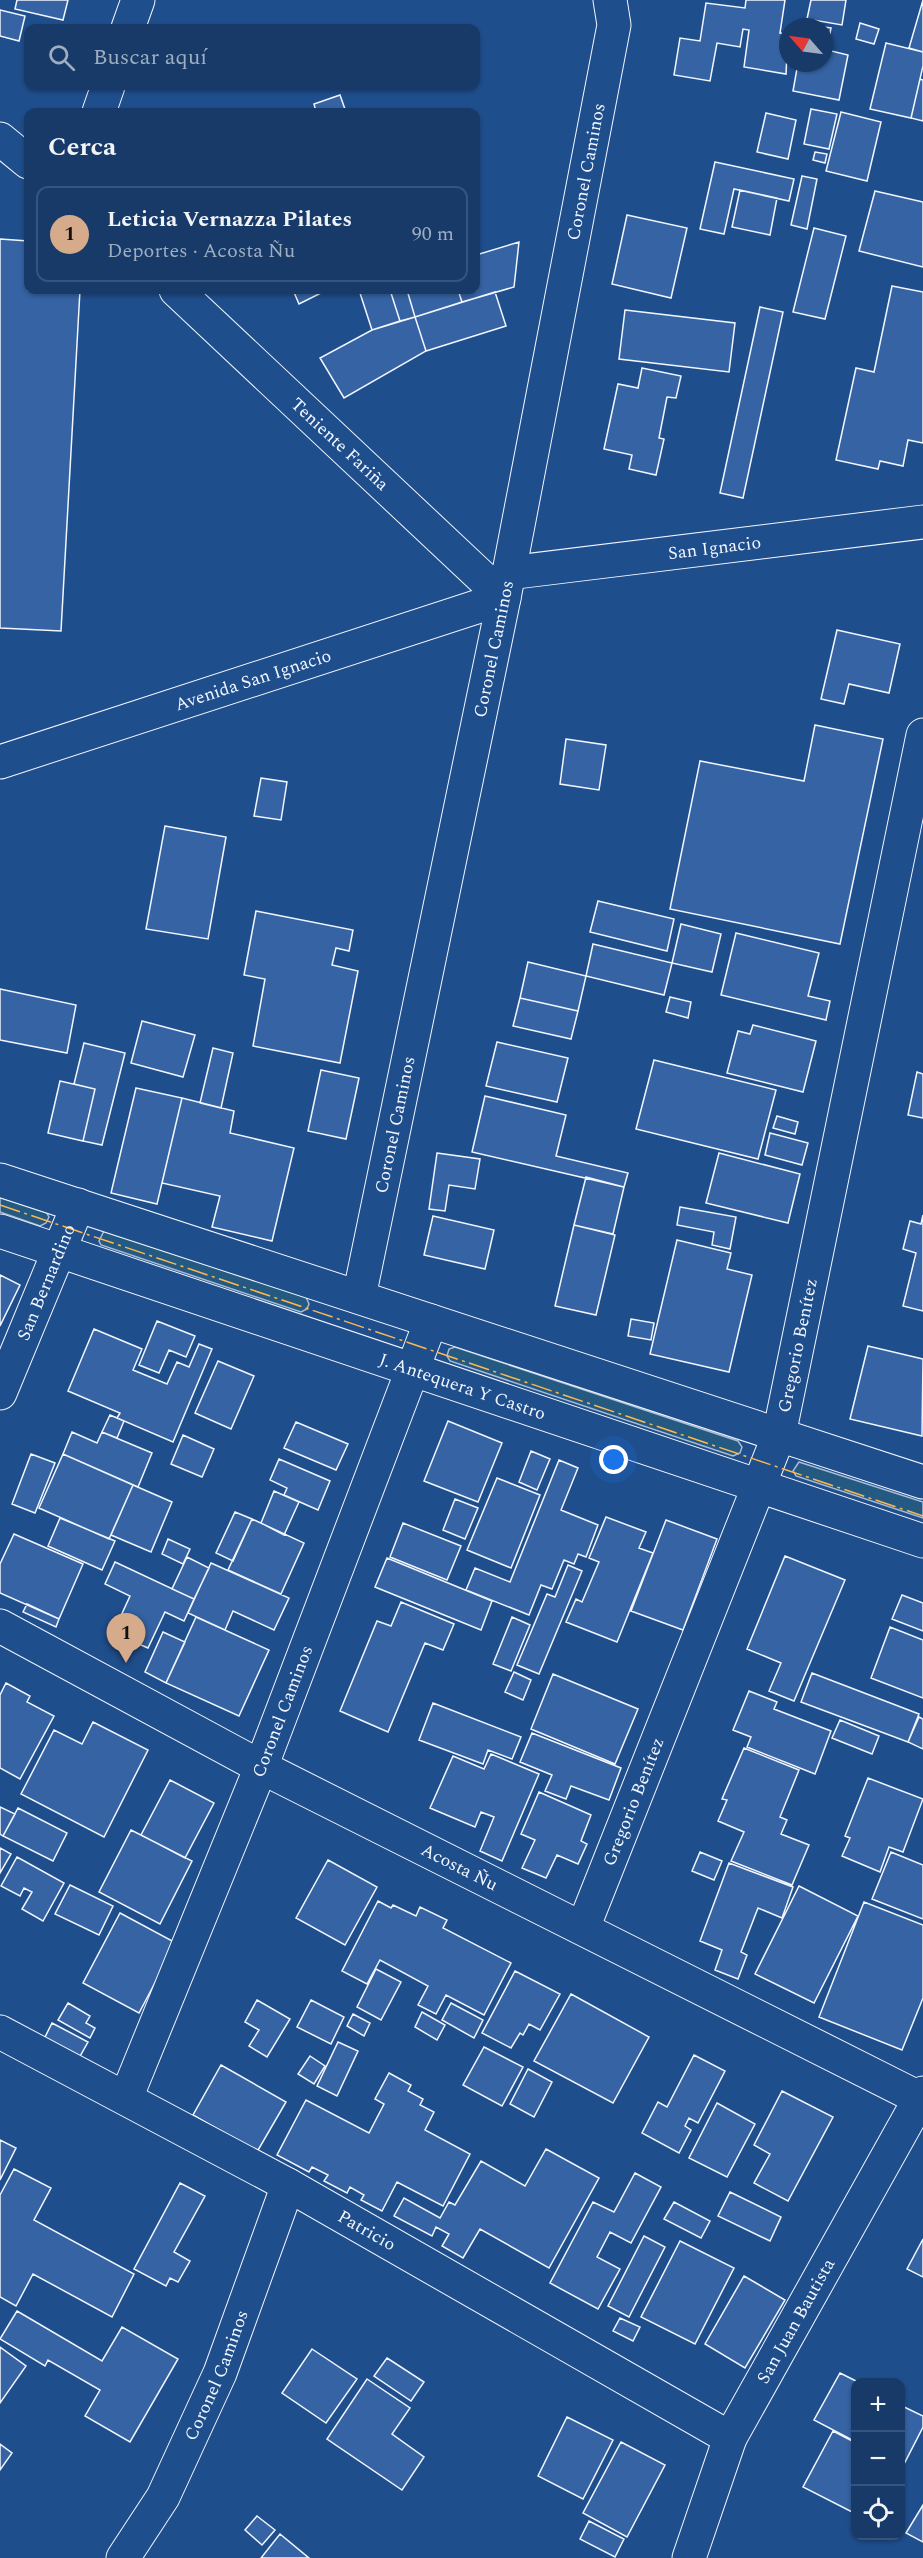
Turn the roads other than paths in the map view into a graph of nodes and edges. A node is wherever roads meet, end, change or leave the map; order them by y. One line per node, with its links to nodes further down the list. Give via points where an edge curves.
1 (138, 0): 3 (street)
2 (610, 0): 10 (street, Coronel Caminos, via 614,25)
3 (129, 24)
4 (107, 90): 5 (street)
5 (100, 108)
6 (0, 139): 7 (street)
7 (24, 159)
8 (180, 294): 10 (street, Teniente Fariña)
9 (923, 522): 10 (street, San Ignacio)
10 (506, 586): 12 (street, Avenida San Ignacio); 17 (street, Coronel Caminos)
11 (923, 735): 21 (street, Gregorio Benítez)
12 (0, 762)
13 (0, 1180): 14 (street)
14 (78, 1205): 16 (street, San Bernardino); 17 (street)
15 (0, 1232): 16 (street, J. Antequera Y Castro)
16 (59, 1252): 19 (street, J. Antequera Y Castro); 20 (street, San Bernardino)
17 (359, 1297): 18 (street)
18 (432, 1321): 19 (street, Coronel Caminos); 21 (street)
19 (413, 1370): 23 (street, J. Antequera Y Castro); 26 (street, Coronel Caminos)
20 (0, 1394)
21 (779, 1435): 22 (street); 23 (street, Gregorio Benítez)
22 (923, 1482)
23 (759, 1485): 24 (street, J. Antequera Y Castro); 27 (street, Gregorio Benítez)
24 (923, 1540)
25 (0, 1626): 26 (street, Acosta Ñu)
26 (261, 1767): 27 (street, Acosta Ñu); 30 (street, Coronel Caminos)
27 (584, 1928): 29 (street, Acosta Ñu)
28 (0, 2032): 30 (street, Patricio)
29 (922, 2097): 32 (street, San Juan Bautista)
30 (126, 2098): 31 (street, Patricio)
31 (288, 2185): 32 (street, Patricio); 33 (street, Coronel Caminos, via 220,2373 163,2497)
32 (730, 2438): 34 (street, San Juan Bautista)
33 (123, 2558)
34 (689, 2558)

